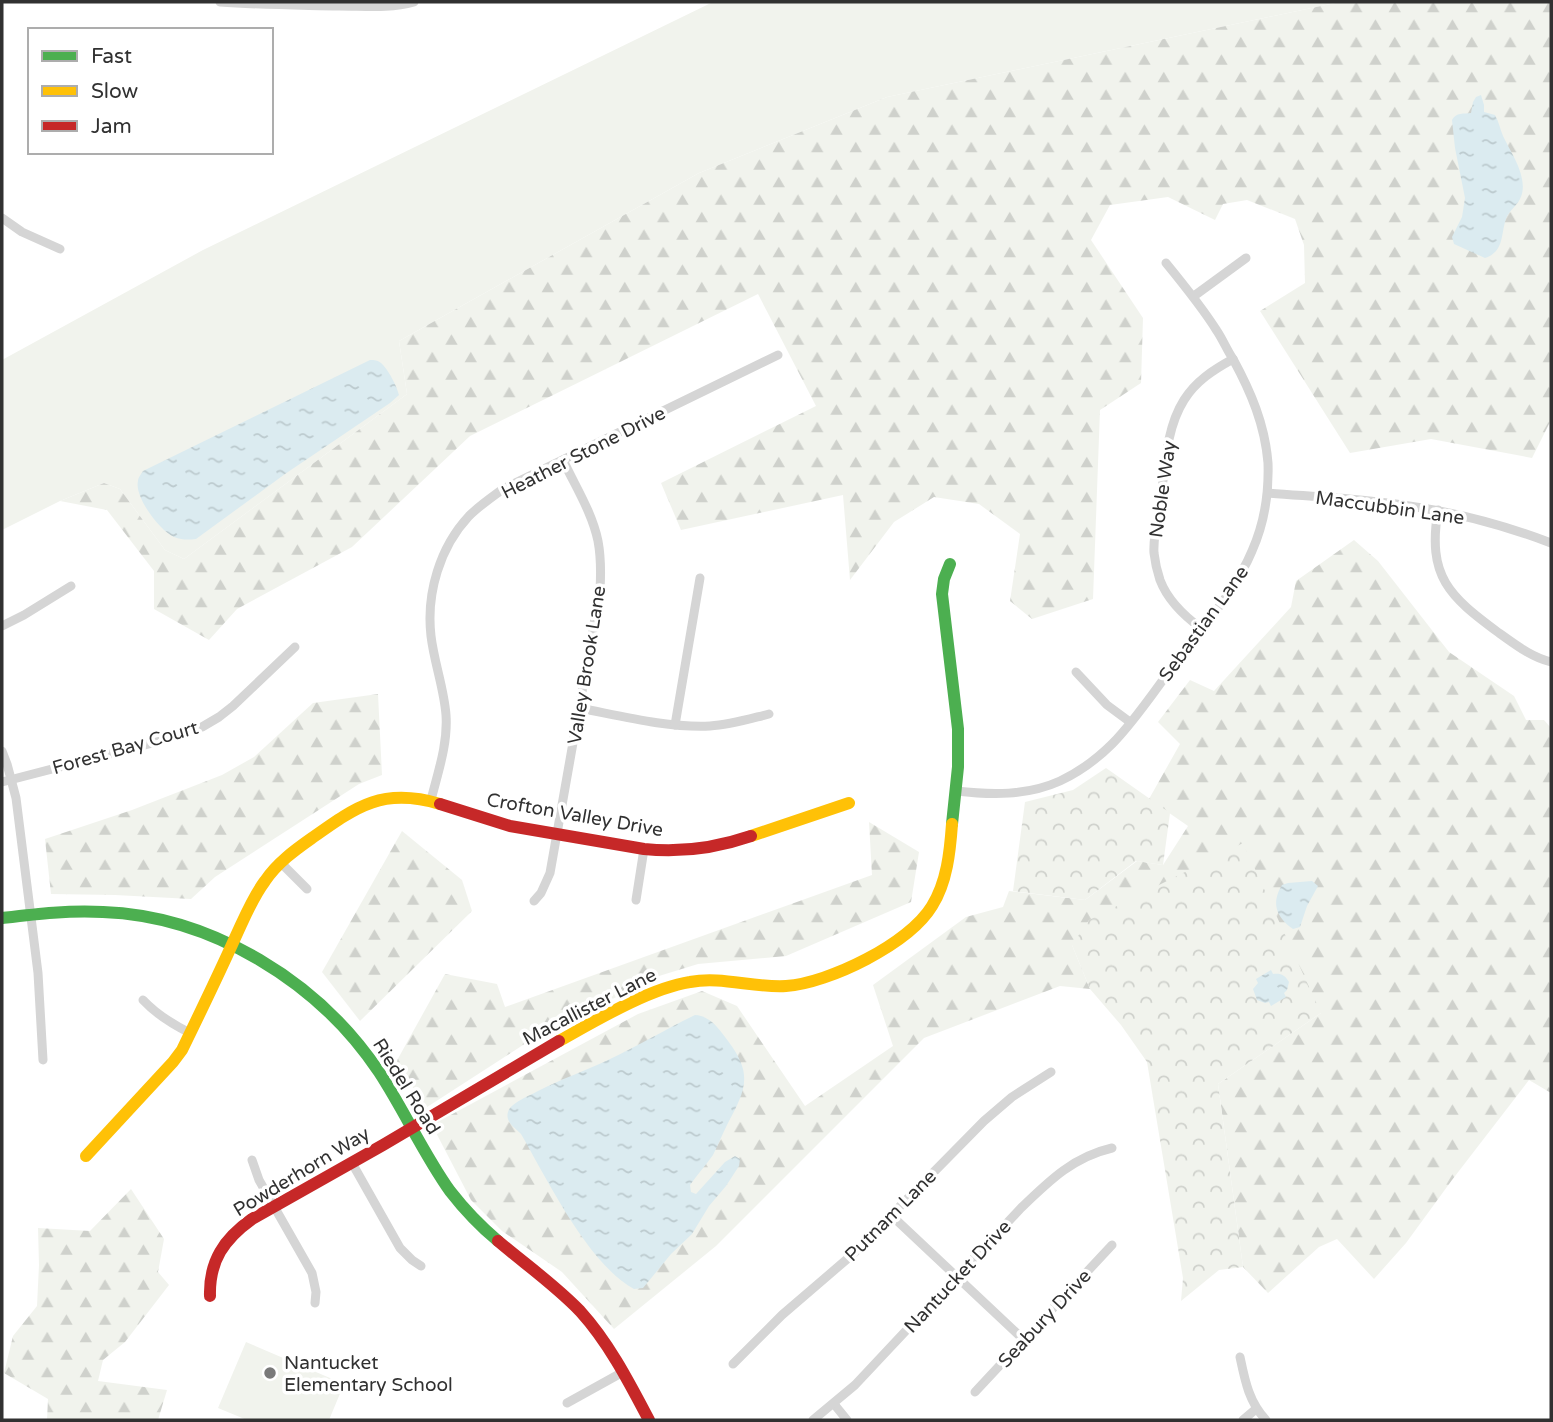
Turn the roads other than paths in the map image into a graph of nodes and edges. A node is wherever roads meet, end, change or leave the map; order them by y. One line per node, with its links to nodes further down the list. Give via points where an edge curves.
1 (220, 2): 3 (street)
2 (414, 2): 3 (street, via 381,7)
3 (340, 4)
4 (2, 218): 5 (street)
5 (60, 249)
6 (1246, 258): 8 (street)
7 (1166, 263): 8 (street, Sebastian Lane)
8 (1194, 296): 10 (street, Sebastian Lane)
9 (778, 355): 11 (street, Heather Stone Drive)
10 (1233, 359): 12 (street, Sebastian Lane, via 1261,422); 19 (street, Noble Way, via 1202,378 1178,411 1170,435 1155,539 1155,562 1167,594)
11 (563, 460): 23 (street, Valley Brook Lane, via 591,519 600,555 600,590); 30 (street, Heather Stone Drive, via 503,489 470,515 440,563 430,623 446,717 444,749)
12 (1268, 493): 13 (street, Maccubbin Lane); 19 (street, Sebastian Lane, via 1245,567)
13 (1438, 510): 14 (street, Maccubbin Lane); 21 (street, via 1436,554 1452,593 1527,653)
14 (1551, 543)
15 (950, 564): 29 (street, Macallister Lane, via 942,594 958,729)
16 (701, 578): 26 (street)
17 (71, 586): 18 (street)
18 (2, 626)
19 (1202, 629): 25 (street, Sebastian Lane)
20 (295, 647): 28 (street, Forest Bay Court, via 233,706 202,727)
21 (1551, 662)
22 (1076, 673): 25 (street)
23 (579, 708): 26 (street); 32 (street, Valley Brook Lane)
24 (769, 714): 26 (street, via 726,725)
25 (1130, 722): 29 (street, Sebastian Lane, via 1085,767 1052,785 1003,794)
26 (675, 725)
27 (2, 751): 28 (street)
28 (6, 780): 38 (street, via 16,798)
29 (956, 791): 45 (street, Macallister Lane, via 941,889 924,918 901,940 823,979 797,986 719,979 673,986 568,1035)
30 (431, 800): 32 (street, Crofton Valley Drive, via 494,822); 34 (street, Crofton Valley Drive, via 399,796 366,803)
31 (849, 803): 33 (street, Crofton Valley Drive, via 715,847)
32 (558, 834): 33 (street, Crofton Valley Drive); 37 (street, Valley Brook Lane, via 547,883)
33 (644, 849): 36 (street)
34 (281, 862): 35 (street); 40 (street, Crofton Valley Drive, via 258,891)
35 (307, 889)
36 (636, 900)
37 (534, 901)
38 (30, 913): 39 (street, Riedel Road); 40 (street, Riedel Road, via 87,910 152,917); 43 (street)
39 (2, 918)
40 (233, 945): 42 (street, Crofton Valley Drive); 45 (street, Riedel Road, via 283,973 347,1030 387,1083)
41 (143, 1000): 42 (street, via 168,1023)
42 (190, 1033): 47 (street, Crofton Valley Drive, via 173,1062)
43 (43, 1060)
44 (1051, 1072): 51 (street, Putnam Lane, via 984,1121)
45 (412, 1128): 49 (street, Powderhorn Way); 60 (street, Riedel Road, via 463,1206 580,1311)
46 (1112, 1148): 54 (street, Nantucket Drive, via 1080,1159 1048,1182)
47 (86, 1156)
48 (252, 1160): 50 (street)
49 (352, 1163): 50 (street, Powderhorn Way); 53 (street, via 400,1248)
50 (273, 1206): 55 (street, Powderhorn Way, via 227,1242 211,1271); 56 (street, via 312,1273)
51 (891, 1215): 54 (street); 59 (street, Putnam Lane)
52 (1112, 1245): 57 (street, Seabury Drive)
53 (421, 1266)
54 (956, 1277): 57 (street); 63 (street, Nantucket Drive)
55 (211, 1296)
56 (315, 1303)
57 (1024, 1340): 61 (street, Seabury Drive)
58 (1240, 1357): 64 (street)
59 (733, 1364)
60 (623, 1372): 62 (street); 65 (street, Riedel Road)
61 (975, 1392)
62 (567, 1403)
63 (834, 1404): 66 (street, Nantucket Drive); 67 (street)
64 (1256, 1409): 68 (street); 69 (street)
65 (649, 1420)
66 (813, 1420)
67 (847, 1420)
68 (1243, 1420)
69 (1266, 1420)

